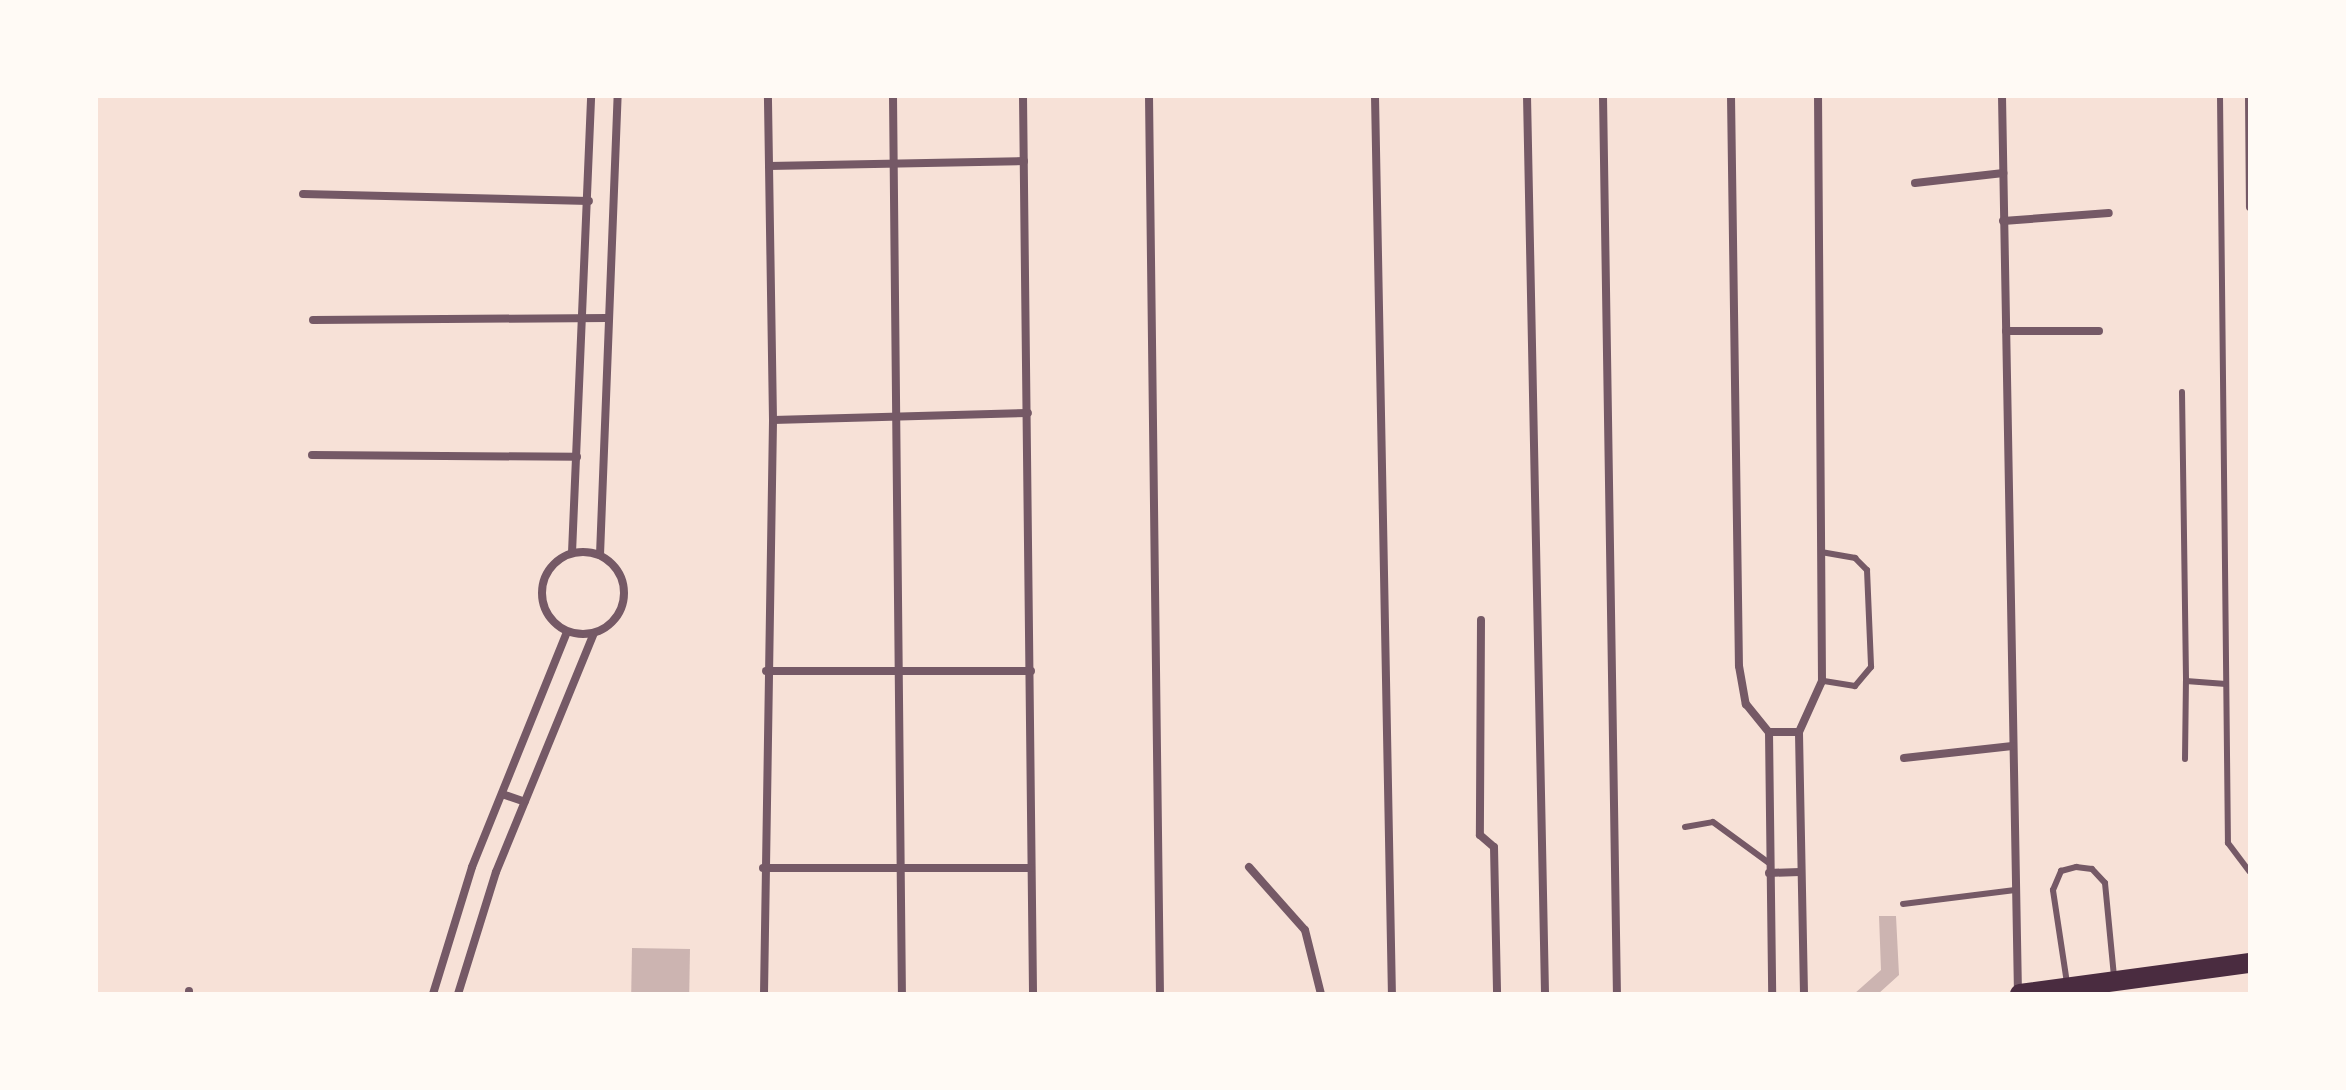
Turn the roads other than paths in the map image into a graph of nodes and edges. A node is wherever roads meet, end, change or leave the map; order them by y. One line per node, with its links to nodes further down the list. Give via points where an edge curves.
1 (591, 96): 22 (street)
2 (618, 96): 27 (street)
3 (768, 96): 18 (street)
4 (893, 96): 17 (street)
5 (1023, 96): 16 (street)
6 (1149, 96): 74 (street)
7 (1375, 96): 76 (street)
8 (1527, 96): 78 (street)
9 (1603, 96): 79 (street)
10 (1731, 96): 49 (street, via 1739,666 1746,704)
11 (1818, 96): 37 (street)
12 (2002, 96): 19 (street)
13 (2220, 96): 48 (lane)
14 (2249, 96): 15 (street)
15 (2250, 144): 23 (street)
16 (1024, 161): 17 (street); 32 (street)
17 (893, 165): 18 (street); 33 (street)
18 (769, 166): 34 (street)
19 (2003, 173): 20 (street); 25 (street)
20 (1915, 183)
21 (303, 194): 22 (street)
22 (589, 201): 26 (street)
23 (2250, 207)
24 (2109, 213): 25 (street)
25 (2003, 221): 29 (street)
26 (584, 318): 27 (street); 28 (street); 36 (street)
27 (607, 318): 39 (street)
28 (313, 320)
29 (2006, 331): 30 (street); 51 (street)
30 (2099, 331)
31 (2182, 392): 47 (lane)
32 (1028, 413): 33 (street); 44 (street)
33 (892, 415): 34 (street); 45 (street)
34 (773, 420): 43 (street)
35 (312, 455): 36 (street)
36 (577, 457): 38 (street)
37 (1821, 552): 46 (street); 46 (lane, via 1855,558 1867,570 1871,667 1855,686)
38 (572, 553): 39 (street); 41 (street, via 548,571 542,591 546,611)
39 (600, 555): 42 (street, via 619,571 625,596 615,619)
40 (1481, 620): 77 (street, via 1480,835 1494,847)
41 (567, 632): 42 (street); 54 (street)
42 (594, 633): 55 (street)
43 (766, 671): 45 (street); 58 (street)
44 (1031, 671): 45 (street); 60 (street)
45 (899, 674): 59 (street)
46 (1822, 681): 50 (street)
47 (2186, 681): 48 (lane); 53 (lane)
48 (2226, 684): 63 (lane, via 2228,843)
49 (1769, 732): 50 (street); 61 (street)
50 (1799, 732): 62 (street)
51 (2012, 746): 52 (street); 64 (street)
52 (1904, 758)
53 (2185, 759)
54 (502, 794): 55 (street); 69 (street)
55 (525, 802): 70 (street)
56 (1685, 827): 61 (lane, via 1713,822)
57 (1249, 867): 75 (street, via 1305,930)
58 (763, 868): 59 (street); 71 (street)
59 (899, 868): 60 (street); 72 (street)
60 (1031, 868): 73 (street)
61 (1769, 868): 62 (street); 80 (street)
62 (1800, 872): 81 (street)
63 (2250, 872)
64 (2015, 890): 65 (lane); 82 (street)
65 (1903, 904)
66 (2250, 963): 67 (main road)
67 (2115, 980): 68 (main road); 68 (lane, via 2105,883 2092,869 2076,867 2061,871 2053,890)
68 (2068, 986): 82 (main road)
69 (433, 994)
70 (458, 994)
71 (764, 994)
72 (902, 994)
73 (1033, 994)
74 (1160, 994)
75 (1321, 994)
76 (1392, 994)
77 (1497, 994)
78 (1545, 994)
79 (1617, 994)
80 (1772, 994)
81 (1804, 994)
82 (2019, 994)

